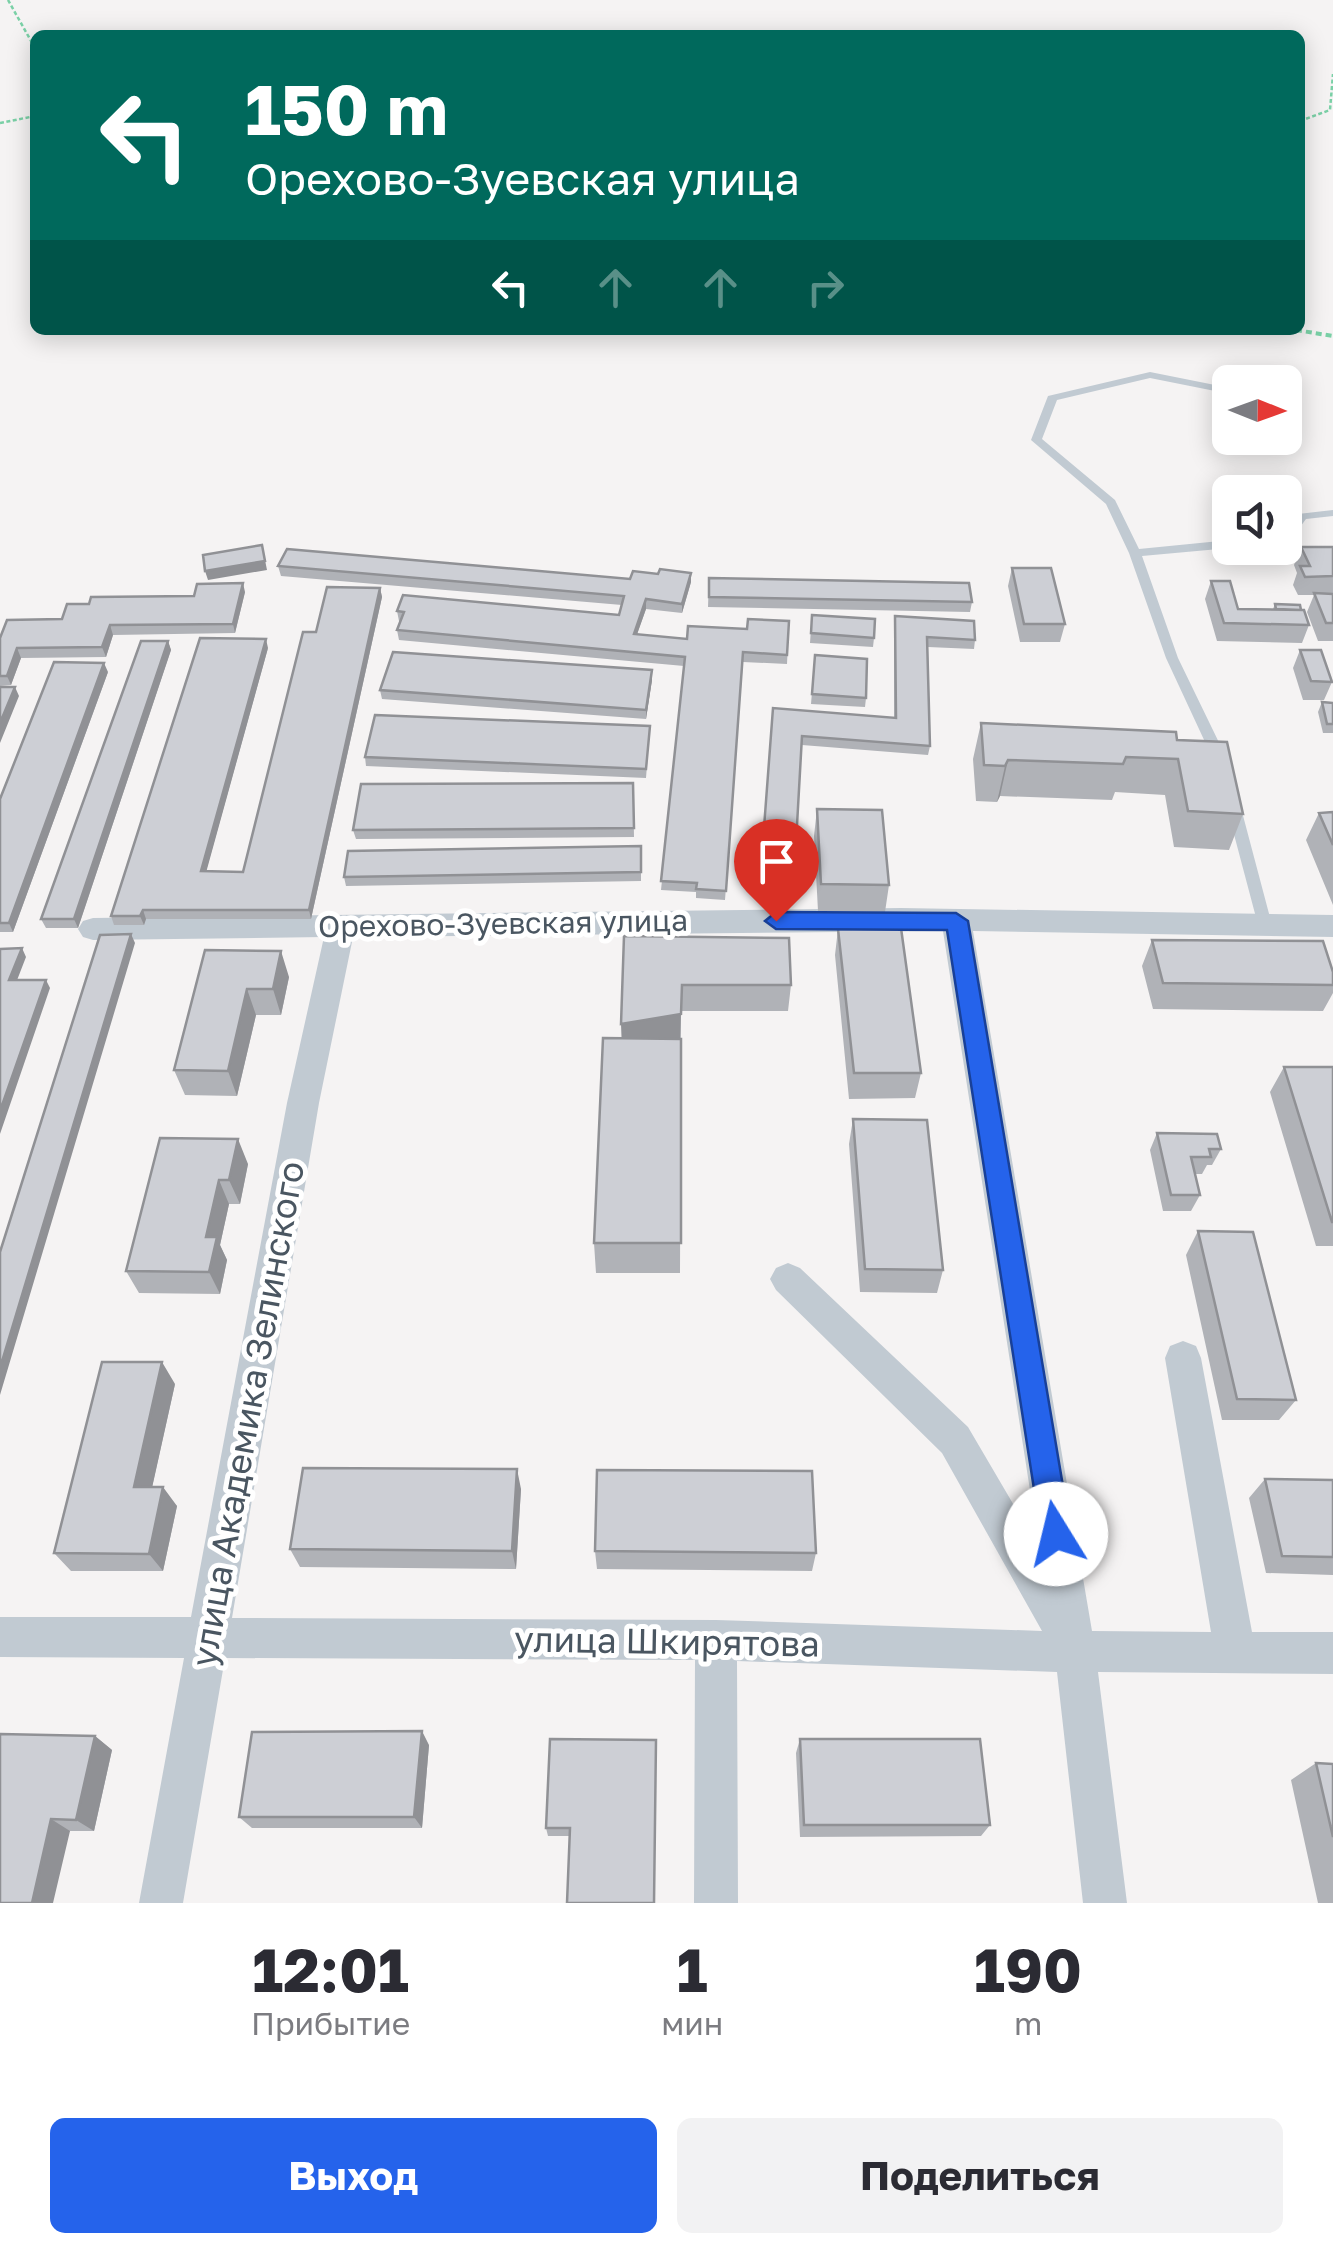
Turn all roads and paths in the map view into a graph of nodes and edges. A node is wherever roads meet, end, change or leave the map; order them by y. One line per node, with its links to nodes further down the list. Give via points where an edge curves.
1 (8, 0): 2 (path)
2 (30, 39)
3 (1333, 74): 5 (path, via 1330,110)
4 (30, 117): 6 (path)
5 (1305, 119)
6 (0, 123)
7 (1305, 331): 8 (path)
8 (1333, 336)
9 (1212, 387): 13 (lane, via 1150,375 1052,398 1036,440 1111,502)
10 (1333, 513): 11 (lane)
11 (1302, 516)
12 (1212, 546): 13 (lane)
13 (1135, 553): 14 (lane)
14 (1226, 780)
15 (1232, 798): 17 (lane)
16 (956, 921): 17 (street, Орехово-Зуевская улица); 18 (street, Орехово-Зуевская улица); 26 (street)
17 (1266, 924): 19 (street, Орехово-Зуевская улица)
18 (341, 926): 20 (street, Орехово-Зуевская улица); 24 (street, улица Академика Зелинского, via 303,1103)
19 (1333, 926)
20 (93, 928)
21 (788, 1280): 26 (street, via 955,1440)
22 (1183, 1358): 27 (street)
23 (0, 1637): 24 (street, улица Шкирятова)
24 (209, 1637): 25 (street, улица Шкирятова); 29 (street, улица Академика Зелинского)
25 (716, 1640): 26 (street, улица Шкирятова); 30 (street)
26 (1074, 1649): 27 (street, улица Шкирятова); 31 (street)
27 (1235, 1652): 28 (street, улица Шкирятова)
28 (1333, 1654)
29 (161, 1903)
30 (716, 1903)
31 (1105, 1903)

